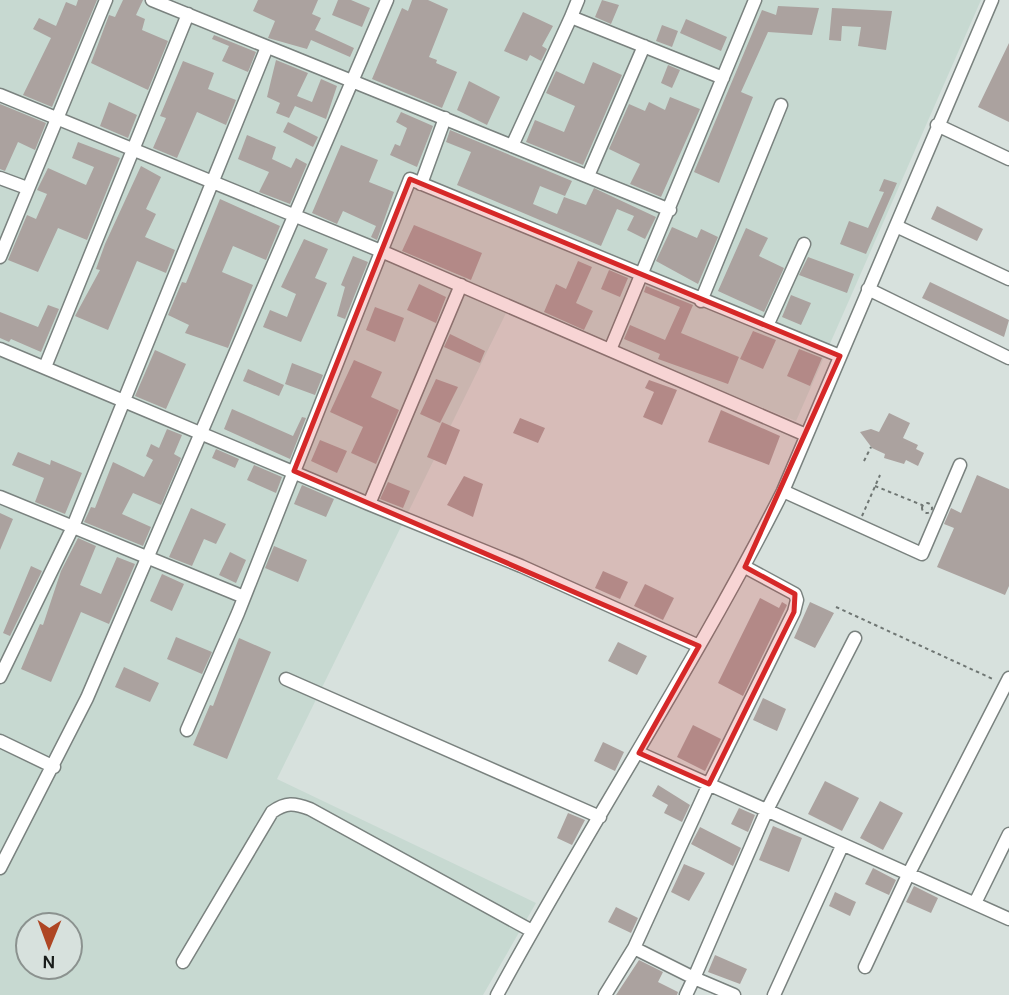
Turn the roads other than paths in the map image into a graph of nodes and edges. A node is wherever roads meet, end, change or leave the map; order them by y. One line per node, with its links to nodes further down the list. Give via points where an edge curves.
1 (106, 0): 16 (street)
2 (152, 0): 7 (street)
3 (387, 0): 12 (street)
4 (578, 0): 8 (street)
5 (755, 0): 11 (street)
6 (992, 0): 17 (street)
7 (187, 14): 10 (street); 19 (street)
8 (571, 17): 9 (street); 18 (street)
9 (644, 46): 11 (street); 21 (street)
10 (267, 47): 12 (street); 23 (street)
11 (723, 78): 26 (street)
12 (355, 82): 15 (street); 27 (street)
13 (0, 95): 16 (street)
14 (781, 105): 36 (street)
15 (445, 118): 18 (street); 24 (street)
16 (54, 120): 19 (street); 25 (street)
17 (937, 125): 20 (street); 28 (street)
18 (512, 146): 21 (street)
19 (132, 151): 23 (street); 42 (street)
20 (1009, 159)
21 (588, 176): 26 (street)
22 (0, 178): 25 (street)
23 (212, 183): 27 (street); 43 (street)
24 (421, 184): 30 (street, via 410,179); 32 (street)
25 (27, 188): 31 (street)
26 (670, 210): 32 (street)
27 (296, 217): 30 (street); 44 (street)
28 (896, 226): 33 (street); 35 (street)
29 (804, 244): 37 (street)
30 (381, 251): 34 (street); 47 (street)
31 (0, 257)
32 (638, 276): 36 (street); 39 (street)
33 (1009, 279)
34 (461, 285): 39 (street); 50 (street)
35 (868, 289): 40 (street); 41 (street)
36 (701, 301): 37 (street)
37 (766, 326): 40 (street)
38 (0, 349): 42 (street)
39 (610, 350): 45 (street)
40 (840, 356): 45 (street)
41 (1009, 358)
42 (45, 367): 43 (street)
43 (124, 400): 44 (street); 51 (street)
44 (202, 433): 47 (street); 52 (street)
45 (806, 435): 48 (street)
46 (960, 465): 48 (street, via 922,554)
47 (295, 471): 50 (street); 54 (street)
48 (783, 491): 53 (street)
49 (0, 497): 51 (street)
50 (369, 504): 56 (street)
51 (72, 529): 52 (street); 57 (street)
52 (148, 559): 54 (street); 63 (street)
53 (745, 567): 56 (street); 64 (street, via 788,588 797,600)
54 (244, 597): 60 (street)
55 (855, 638): 65 (street)
56 (699, 646): 62 (street)
57 (0, 677)
58 (286, 679): 66 (street)
59 (1008, 683): 70 (street)
60 (187, 730)
61 (0, 741): 63 (street)
62 (639, 753): 64 (street); 66 (street)
63 (54, 767): 69 (street)
64 (709, 783): 65 (street); 74 (street)
65 (766, 812): 68 (street); 77 (street)
66 (600, 817): 73 (street)
67 (1009, 834): 71 (street)
68 (842, 846): 70 (street); 82 (street)
69 (0, 868)
70 (908, 875): 71 (street); 76 (street)
71 (975, 903): 72 (street)
72 (1009, 919)
73 (531, 931): 75 (street, via 294,803 272,812); 78 (street)
74 (634, 948): 77 (street); 79 (street)
75 (183, 962)
76 (865, 967)
77 (694, 978): 80 (street); 81 (street)
78 (497, 995)
79 (606, 995)
80 (686, 995)
81 (734, 995)
82 (774, 995)

